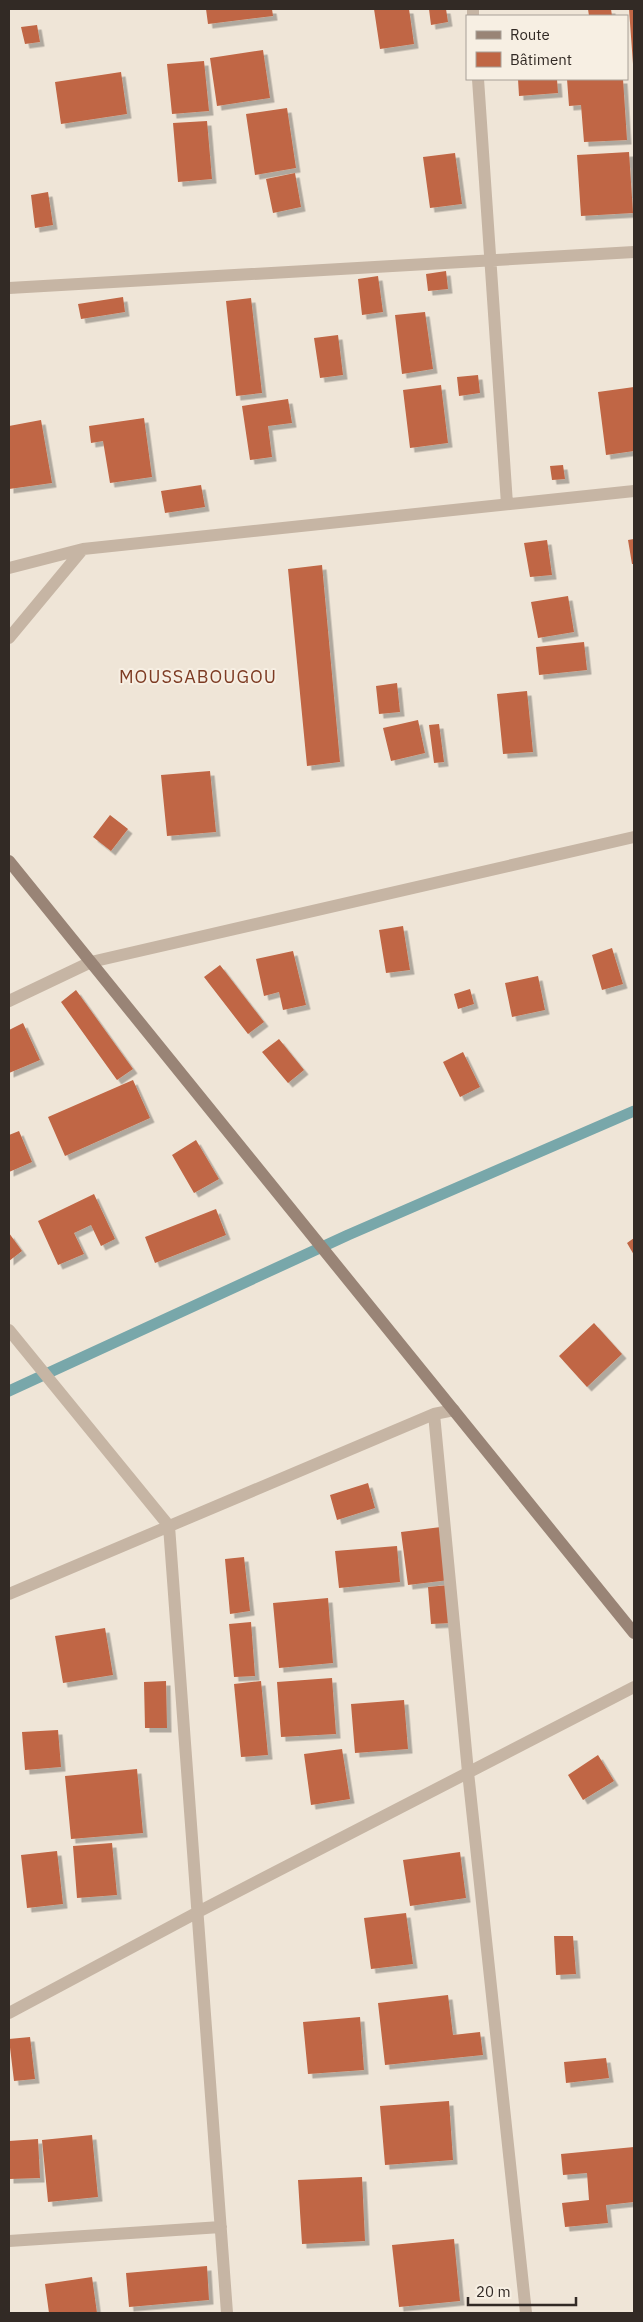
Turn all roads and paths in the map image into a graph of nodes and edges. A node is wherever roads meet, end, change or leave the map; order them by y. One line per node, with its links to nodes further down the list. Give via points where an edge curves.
1 (478, 80): 3 (street)
2 (634, 252): 3 (street)
3 (490, 260): 4 (street); 6 (street)
4 (9, 288)
5 (634, 491): 6 (street)
6 (507, 504): 7 (street)
7 (83, 549): 8 (street); 9 (street)
8 (9, 568)
9 (9, 638)
10 (634, 836): 12 (street)
11 (9, 861): 12 (street)
12 (91, 962): 13 (street); 15 (street)
13 (9, 1001)
14 (9, 1330): 17 (street)
15 (454, 1410): 16 (street); 19 (street)
16 (434, 1414): 17 (street); 21 (street)
17 (169, 1526): 18 (street); 22 (street)
18 (9, 1594)
19 (634, 1633)
20 (634, 1687): 21 (street)
21 (468, 1772): 22 (street); 27 (street)
22 (198, 1912): 23 (street); 24 (street)
23 (9, 2013)
24 (221, 2227): 25 (street); 26 (street)
25 (9, 2241)
26 (227, 2313)
27 (526, 2313)

